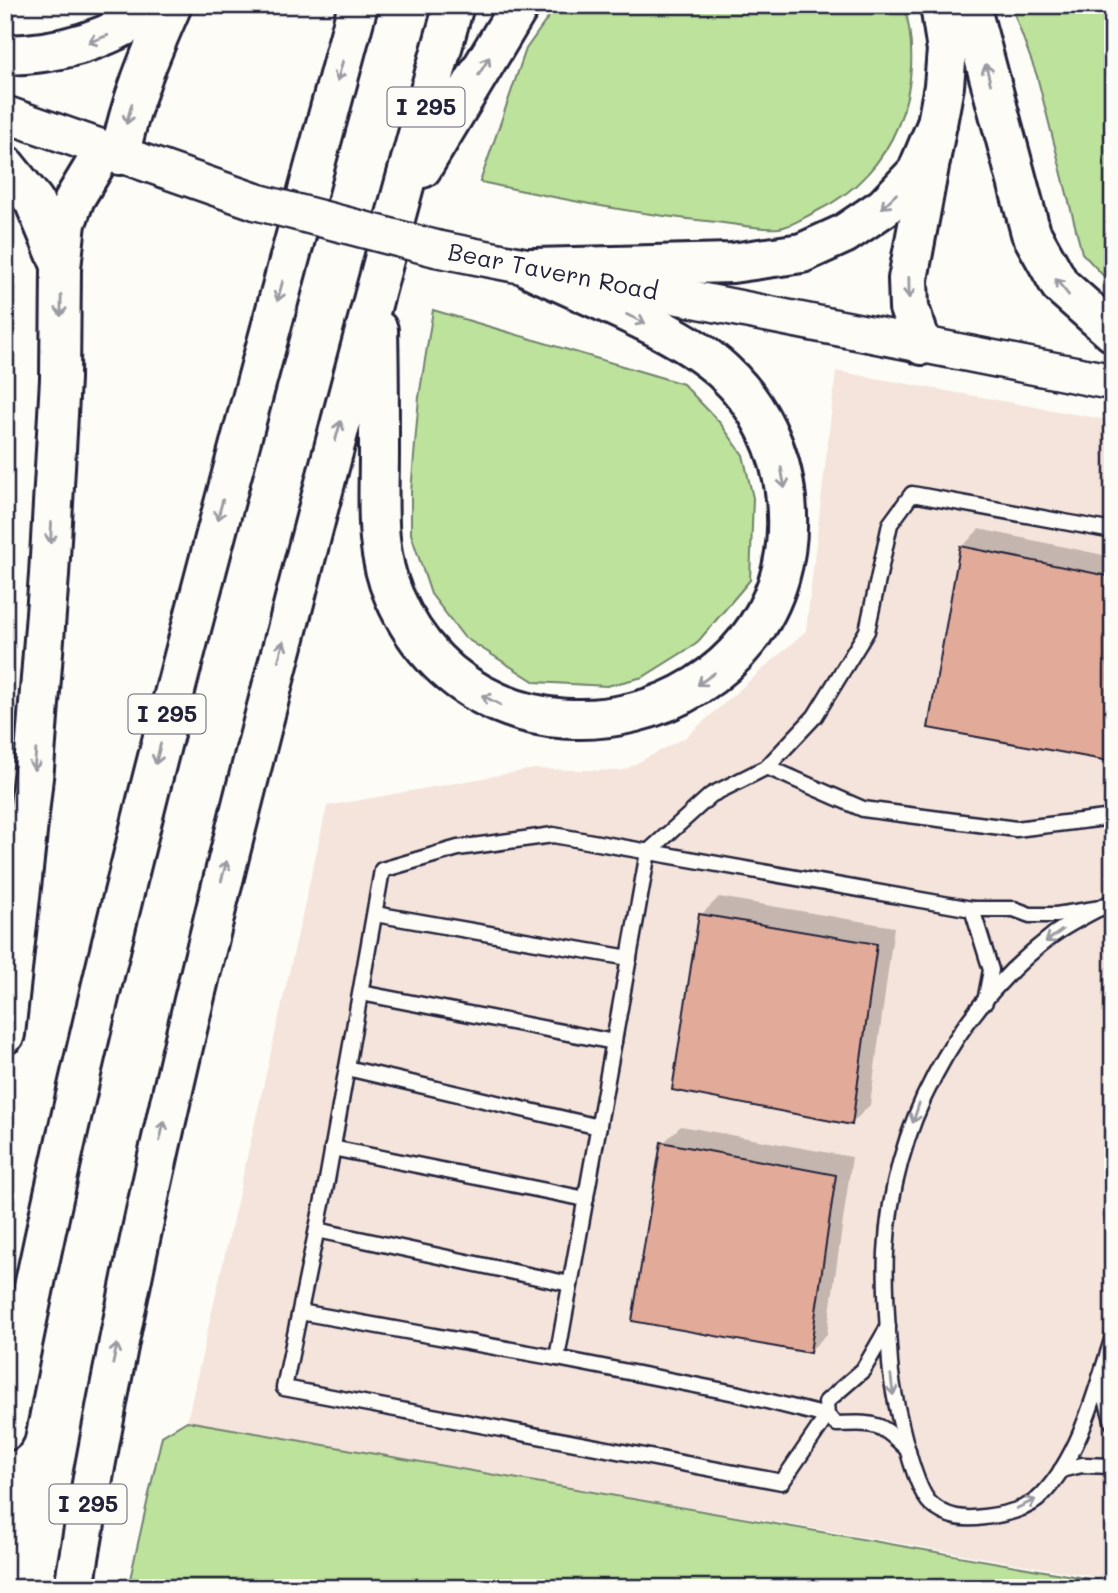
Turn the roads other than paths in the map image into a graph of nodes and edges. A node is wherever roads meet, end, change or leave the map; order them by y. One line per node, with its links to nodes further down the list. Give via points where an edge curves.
1 (157, 5): 8 (highway, one-way to 8, via 90,42 46,53)
2 (172, 5): 11 (highway, one-way to 11)
3 (358, 5): 45 (highway, I 295, one-way to 45, via 130,863)
4 (454, 5): 13 (highway, I 295)
5 (520, 5): 13 (highway, one-way to 5)
6 (940, 5): 10 (highway, via 947,50)
7 (970, 5): 17 (highway, one-way to 7, via 1060,285 1031,233)
8 (5, 55)
9 (5, 114): 11 (street, Bear Tavern Road)
10 (937, 124): 15 (highway, one-way to 15, via 917,172 884,207 844,234 802,253 732,263); 18 (highway, one-way to 18, via 908,279 909,308)
11 (112, 153): 14 (highway, via 75,198 66,223); 15 (street, Bear Tavern Road, bridge, via 257,202)
12 (5, 166): 14 (highway, via 34,201)
13 (397, 208): 16 (highway, I 295)
14 (61, 268): 30 (highway, one-way to 30, via 49,575)
15 (530, 268): 16 (highway, one-way to 16, via 686,344 722,370 764,425 784,480 787,523 782,563 768,605 751,634 723,665 689,690 657,706 605,720 546,718 490,701 437,660 399,605 387,578 379,537); 18 (street, Bear Tavern Road)
16 (377, 281): 49 (highway, I 295, one-way to 16, via 107,1394 206,937)
17 (1113, 332)
18 (922, 345): 19 (street, Bear Tavern Road)
19 (1113, 382)
20 (1113, 531): 21 (lane, via 912,494 890,524 867,631 815,716)
21 (767, 767): 22 (lane, via 863,809 1016,829); 23 (lane, via 711,795)
22 (1113, 817)
23 (648, 852): 25 (lane); 26 (lane, via 553,835 457,848 383,870); 27 (lane)
24 (1107, 904): 25 (lane, via 1056,915); 29 (lane, one-way to 29, via 1054,934)
25 (972, 909): 29 (lane, via 991,970)
26 (374, 914): 27 (lane); 28 (lane)
27 (629, 958): 31 (lane)
28 (360, 993): 31 (lane); 32 (lane)
29 (984, 1003): 39 (lane, one-way to 39, via 958,1034 919,1102 898,1172 886,1251)
30 (5, 1034)
31 (614, 1042): 33 (lane)
32 (347, 1068): 33 (lane); 34 (lane)
33 (600, 1127): 35 (lane)
34 (332, 1149): 35 (lane); 36 (lane)
35 (586, 1199): 37 (lane)
36 (317, 1230): 37 (lane); 38 (lane)
37 (570, 1284): 41 (lane)
38 (300, 1312): 41 (lane); 43 (lane, via 284,1388 782,1482)
39 (888, 1327): 43 (lane, via 863,1370 826,1402); 46 (lane, one-way to 46, via 892,1392)
40 (1113, 1337): 42 (lane)
41 (557, 1358): 43 (lane)
42 (1100, 1376): 44 (lane); 48 (lane)
43 (827, 1416): 46 (lane, via 837,1424 884,1427)
44 (1113, 1423)
45 (5, 1431)
46 (908, 1450): 48 (lane, one-way to 48, via 929,1503 960,1520 1003,1515 1041,1497)
47 (1113, 1466): 48 (lane)
48 (1061, 1470)
49 (74, 1588)

